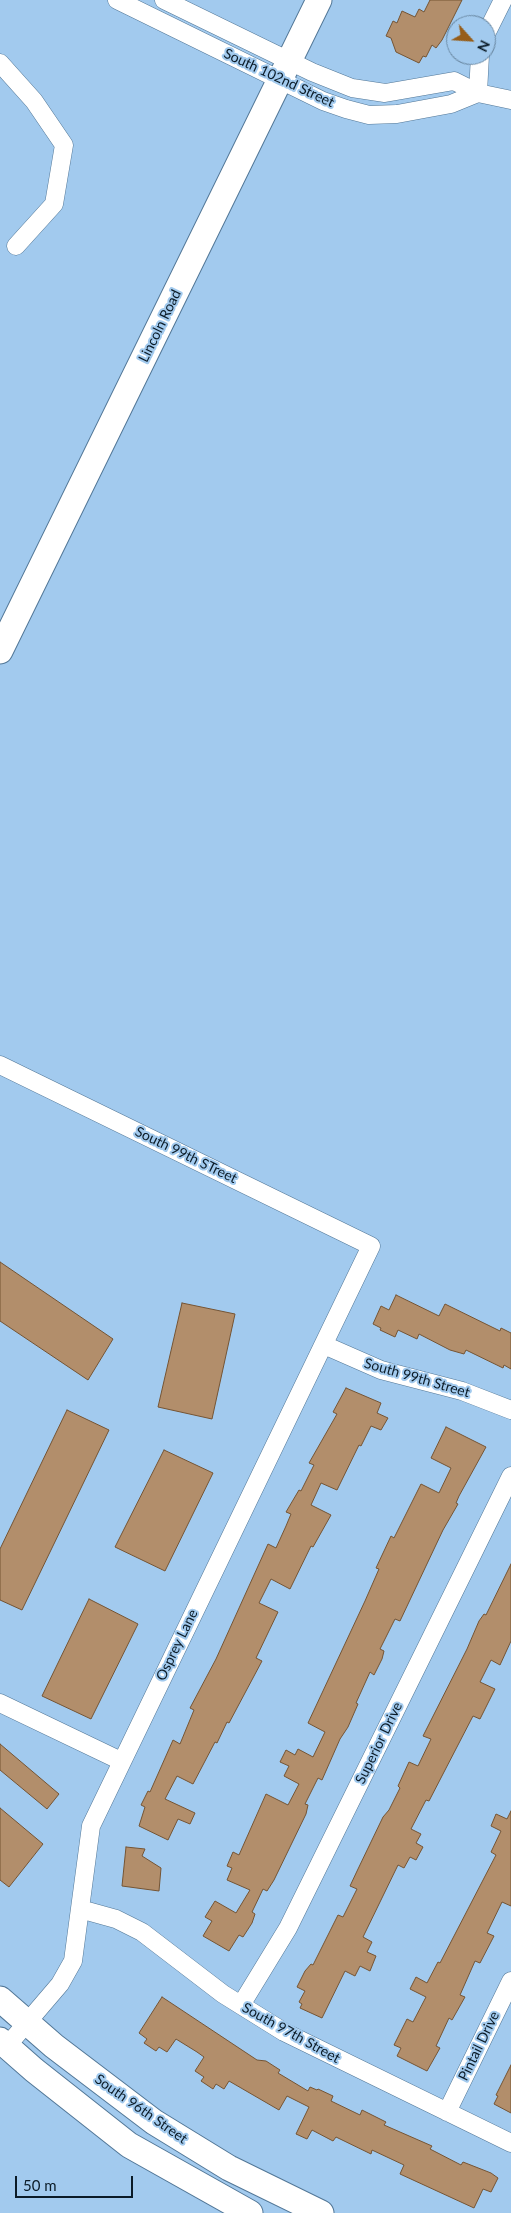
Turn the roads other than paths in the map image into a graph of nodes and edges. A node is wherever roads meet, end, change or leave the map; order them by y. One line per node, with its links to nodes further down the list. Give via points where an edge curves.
1 (117, 0): 8 (street, South 102nd Street)
2 (164, 0): 8 (street, South 102nd Street)
3 (319, 0): 8 (street, Lincoln Road)
4 (502, 0): 5 (street)
5 (495, 15)
6 (0, 63): 11 (street, via 34,102 64,145 54,204)
7 (479, 65): 9 (street)
8 (285, 71): 9 (street, South 102nd Street, via 323,101 369,115 451,104); 12 (street, Lincoln Road)
9 (478, 93): 10 (street)
10 (511, 100)
11 (16, 246)
12 (0, 651)
13 (0, 1064): 14 (street, South 99th STreet)
14 (372, 1246): 15 (street, Osprey Lane)
15 (324, 1345): 16 (street, South 99th Street, via 381,1370 462,1391); 19 (street, Osprey Lane)
16 (511, 1410)
17 (511, 1476): 23 (street, Superior Drive, via 288,1928)
18 (0, 1703): 19 (street)
19 (120, 1761): 20 (street, Osprey Lane, via 91,1826)
20 (80, 1909): 23 (street, South 97th Street, via 136,1928); 24 (street, Osprey Lane, via 73,1960 60,1984)
21 (511, 1981): 26 (street, Pintail Drive)
22 (0, 1999): 24 (street, South 96th Street)
23 (241, 2005): 26 (street, South 97th Street, via 321,2051)
24 (27, 2023): 25 (street, Osprey Lane); 29 (street, South 96th Street, via 154,2122 229,2168)
25 (4, 2043): 28 (street, via 129,2145)
26 (447, 2112): 27 (street, South 97th Street)
27 (511, 2143)
28 (250, 2213)
29 (321, 2213)

